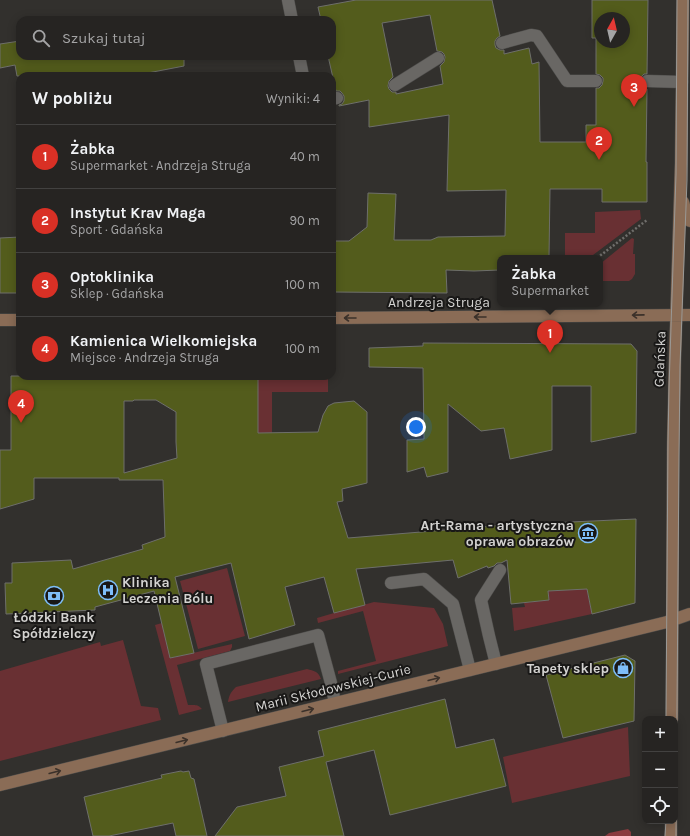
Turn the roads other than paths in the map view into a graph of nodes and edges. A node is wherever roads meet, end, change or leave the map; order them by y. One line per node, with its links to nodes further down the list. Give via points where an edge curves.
1 (288, 0): 3 (lane)
2 (683, 0): 10 (street, Gdańska)
3 (291, 16)
4 (502, 43): 8 (lane, via 531,35 537,36 567,81)
5 (438, 58): 11 (lane)
6 (300, 60): 7 (lane)
7 (302, 72)
8 (596, 81)
9 (647, 81): 10 (lane)
10 (682, 82): 12 (street, Gdańska)
11 (395, 85)
12 (680, 194): 13 (street); 14 (street, Gdańska)
13 (690, 221)
14 (677, 315): 15 (street, Andrzeja Struga); 16 (street, Andrzeja Struga, one-way to 16); 22 (street, Gdańska, via 673,450)
15 (690, 315)
16 (336, 318)
17 (0, 320): 18 (street)
18 (16, 320)
19 (500, 570): 23 (lane, via 481,600)
20 (391, 583): 24 (lane, via 424,579 453,604)
21 (690, 614): 22 (street)
22 (673, 620): 23 (street, Marii Skłodowskiej-Curie); 26 (street, Gdańska)
23 (496, 664): 24 (street, Marii Skłodowskiej-Curie)
24 (470, 670): 25 (street, Marii Skłodowskiej-Curie, one-way to 24)
25 (335, 703): 27 (street, Marii Skłodowskiej-Curie, one-way to 25); 27 (lane, via 318,635 206,664)
26 (672, 716)
27 (223, 731): 28 (street, Marii Skłodowskiej-Curie, one-way to 27)
28 (17, 781): 29 (street, Marii Skłodowskiej-Curie); 30 (street)
29 (0, 785)
30 (0, 791)
31 (671, 824): 32 (street)
32 (671, 836)

